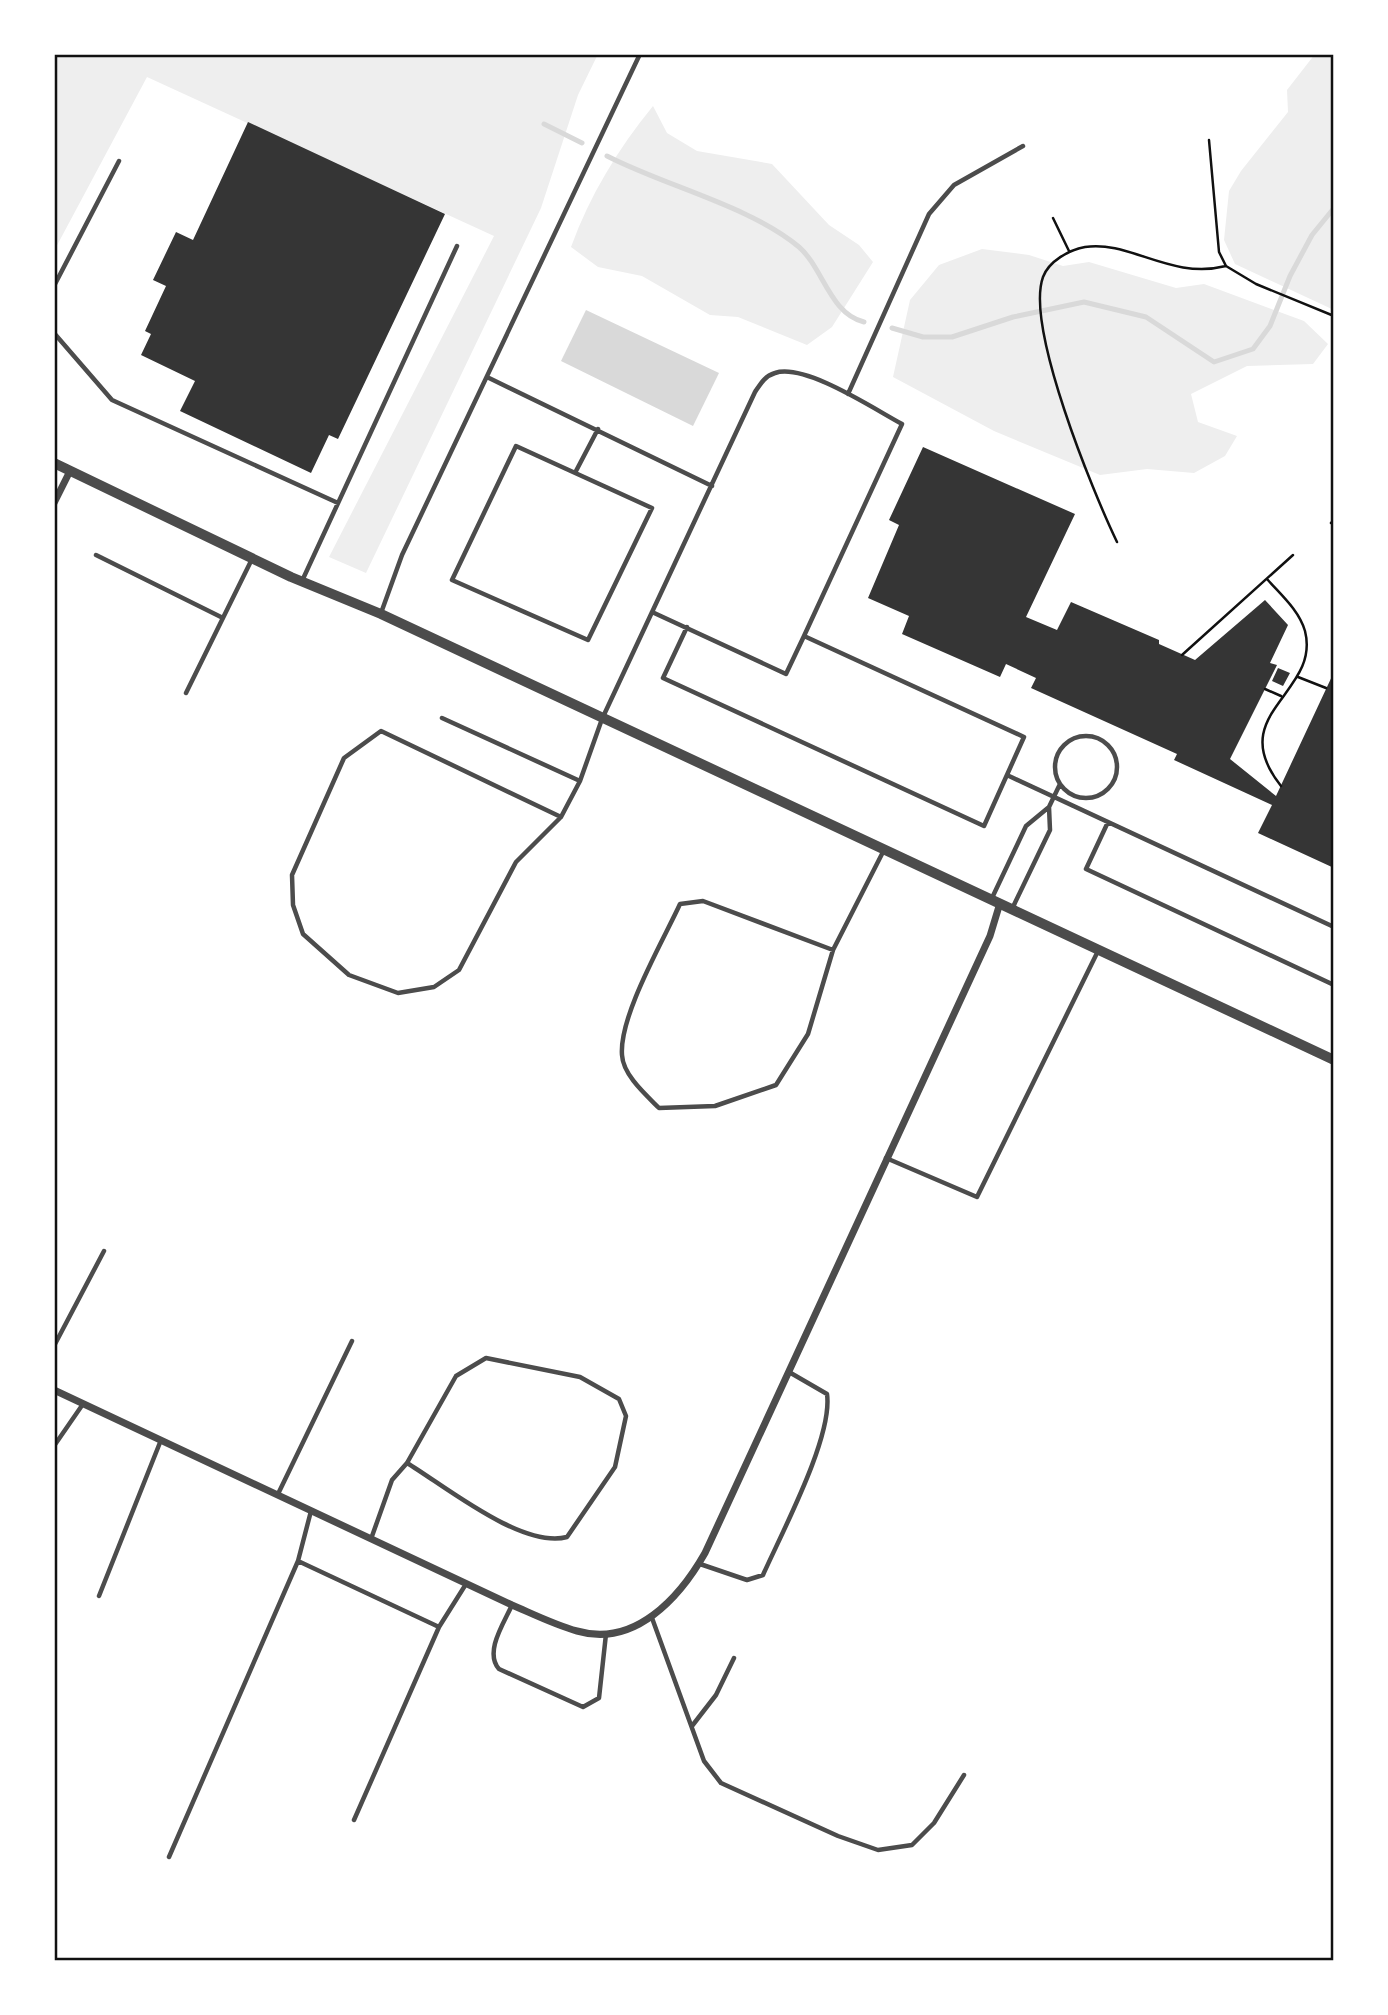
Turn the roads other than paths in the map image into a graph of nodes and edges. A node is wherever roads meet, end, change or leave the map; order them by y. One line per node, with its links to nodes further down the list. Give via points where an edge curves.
1 (640, 54): 7 (lane)
2 (1023, 146): 8 (lane, via 954,185 929,214)
3 (119, 161): 5 (lane)
4 (457, 246): 15 (lane)
5 (54, 286)
6 (54, 332): 15 (lane, via 112,400)
7 (488, 378): 9 (lane); 20 (lane, via 402,555)
8 (848, 394): 13 (lane, via 800,373 778,372 766,377 755,391); 23 (lane, via 902,424)
9 (598, 429): 12 (lane); 13 (lane)
10 (54, 463): 11 (street)
11 (70, 471): 14 (street); 17 (street)
12 (576, 471): 12 (lane, via 516,446 452,580 588,640 652,508)
13 (712, 486): 19 (lane)
14 (54, 503)
15 (338, 503): 18 (lane)
16 (96, 555): 21 (lane)
17 (252, 558): 18 (street); 21 (lane)
18 (301, 582): 20 (street)
19 (652, 612): 22 (lane); 26 (lane)
20 (381, 614): 26 (street)
21 (223, 618): 24 (lane)
22 (687, 627): 23 (lane, via 786,674); 27 (lane, via 663,678 934,804 984,826)
23 (804, 636): 27 (lane, via 1024,737)
24 (186, 693)
25 (442, 718): 28 (lane)
26 (602, 719): 28 (lane); 34 (street)
27 (1009, 776): 30 (lane)
28 (580, 781): 32 (lane)
29 (1059, 784): 29 (lane, via 1073,796 1096,797 1105,792 1117,774 1114,753 1098,738 1070,740 1055,765); 30 (lane)
30 (1054, 797): 31 (lane); 33 (lane)
31 (1049, 807): 35 (lane, via 1026,825); 36 (lane, via 1050,830)
32 (561, 817): 32 (lane, via 382,731 344,758 292,875 293,905 303,934 349,975 398,993 433,986 459,970 516,862)
33 (1108, 822): 37 (lane); 40 (lane, via 1086,869)
34 (884, 850): 35 (street); 38 (lane)
35 (996, 901): 36 (street); 42 (street, via 990,936)
36 (1012, 910): 39 (street)
37 (1334, 928)
38 (833, 950): 38 (lane, via 703,901 680,904 627,1019 621,1057 637,1085 659,1108 715,1105 776,1085 808,1034)
39 (1098, 950): 41 (street); 42 (lane, via 977,1197)
40 (1334, 985)
41 (1334, 1060)
42 (886, 1158): 46 (street)
43 (104, 1251): 45 (lane)
44 (352, 1340): 52 (lane)
45 (54, 1346)
46 (789, 1371): 56 (street); 56 (lane, via 827,1394 828,1405 822,1435 763,1575 747,1580)
47 (54, 1390): 48 (street)
48 (83, 1403): 49 (street); 50 (lane)
49 (161, 1439): 52 (street); 58 (lane)
50 (54, 1446)
51 (407, 1462): 51 (lane, via 456,1376 486,1358 580,1377 619,1399 626,1416 615,1467 567,1537 555,1540 512,1528); 54 (lane, via 392,1480)
52 (278, 1495): 53 (street)
53 (311, 1510): 54 (street); 55 (lane)
54 (371, 1539): 57 (street)
55 (298, 1561): 61 (lane); 67 (lane)
56 (699, 1564): 60 (street, via 688,1583)
57 (466, 1584): 59 (street); 61 (lane)
58 (99, 1596)
59 (512, 1605): 62 (street, via 579,1632); 62 (lane, via 492,1652 494,1664 583,1707 599,1698)
60 (652, 1618): 62 (street); 64 (lane)
61 (439, 1627): 66 (lane)
62 (606, 1634)
63 (734, 1658): 64 (lane, via 716,1695)
64 (692, 1727): 65 (lane, via 704,1761 721,1783 878,1850 912,1845 934,1823)
65 (964, 1775)
66 (354, 1820)
67 (169, 1857)

